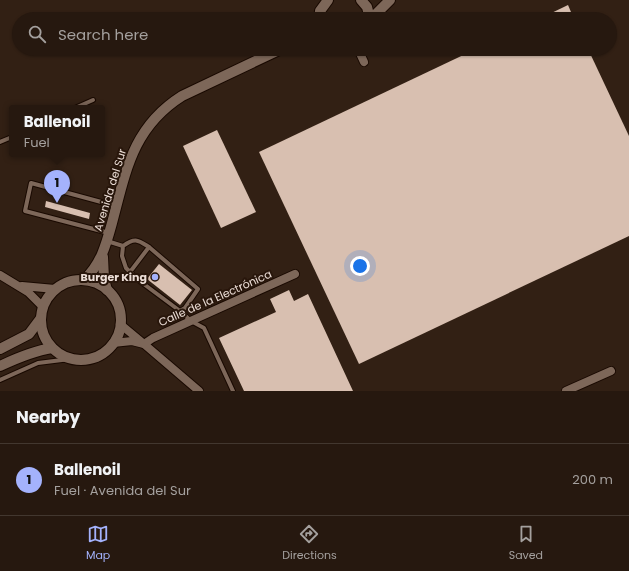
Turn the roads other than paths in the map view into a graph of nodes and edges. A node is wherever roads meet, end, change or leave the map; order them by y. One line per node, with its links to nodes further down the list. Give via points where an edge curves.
1 (361, 0): 5 (street)
2 (390, 0): 6 (street)
3 (325, 1): 4 (street)
4 (320, 12)
5 (369, 12)
6 (378, 12)
7 (266, 56): 12 (street, Avenida del Sur, via 182,96 159,113 147,127 131,156)
8 (361, 56): 9 (street)
9 (364, 62)
10 (93, 100): 11 (lane)
11 (81, 105)
12 (116, 206): 13 (street, Avenida del Sur); 13 (lane, via 31,183 24,211)
13 (108, 237): 14 (lane); 16 (street, Avenida del Sur)
14 (124, 246): 15 (lane, via 131,240); 17 (lane, via 122,256)
15 (149, 247): 17 (lane); 25 (lane, via 198,289 185,308)
16 (104, 252): 20 (street, Avenida del Sur, via 96,267); 23 (street, Avenida del Sur, via 104,279)
17 (130, 272): 25 (lane)
18 (295, 274): 27 (street, Calle de la Electrónica)
19 (0, 275): 21 (street)
20 (84, 280): 22 (street, via 69,282); 23 (street, via 96,283)
21 (20, 286): 22 (street); 24 (street)
22 (55, 289): 24 (street)
23 (107, 290): 28 (street, via 118,305)
24 (43, 307): 26 (street)
25 (180, 310): 27 (lane)
26 (41, 318): 31 (street, via 43,334); 32 (street, via 29,334)
27 (191, 321): 30 (street, Calle de la Electrónica); 38 (lane, via 204,328)
28 (120, 324): 29 (street); 30 (street)
29 (113, 343): 30 (street, via 132,341); 33 (street, via 94,358)
30 (144, 344): 37 (street)
31 (52, 348): 33 (street); 34 (street, via 22,355)
32 (0, 349)
33 (70, 359): 36 (lane, via 38,363)
34 (0, 366)
35 (611, 371): 39 (street)
36 (0, 380)
37 (199, 391)
38 (233, 391)
39 (566, 391)

